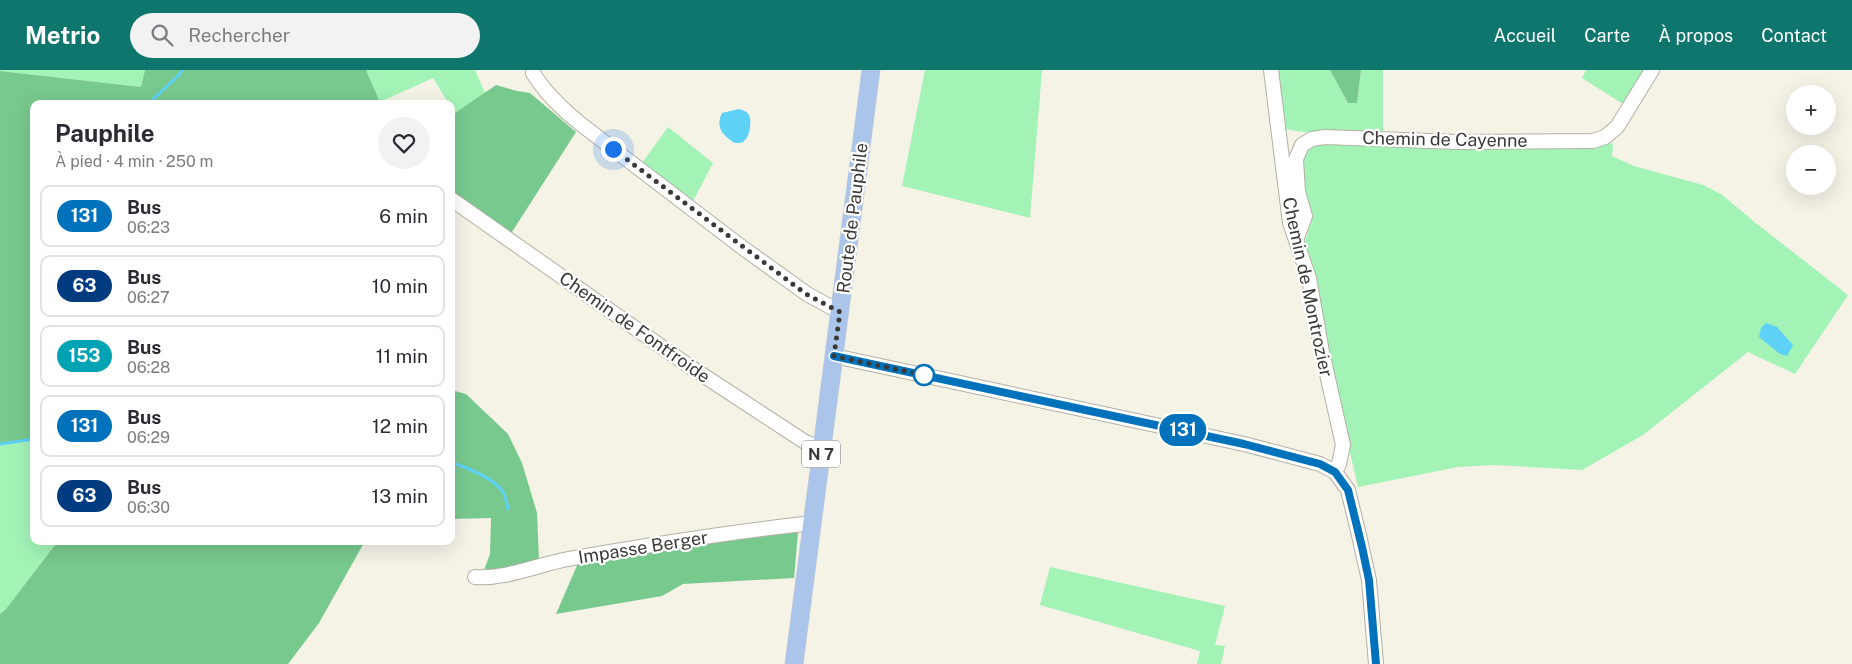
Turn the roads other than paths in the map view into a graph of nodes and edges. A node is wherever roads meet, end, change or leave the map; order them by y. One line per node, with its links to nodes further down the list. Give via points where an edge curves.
1 (871, 70): 7 (main road, Route de Pauphile / N 7)
2 (1271, 70): 6 (street, Chemin de Montrozier, via 1290,223)
3 (1652, 70): 6 (street, Chemin de Cayenne, via 1617,127 1605,137 1593,141 1312,138 1302,144 1296,159 1298,192 1305,216)
4 (533, 73): 7 (street, via 558,106 582,125 806,294)
5 (455, 202): 9 (street, Chemin de Fontfroide, via 689,366 800,438)
6 (1296, 240): 10 (street, Chemin de Montrozier, via 1309,278 1344,445)
7 (840, 312): 8 (main road, Route de Pauphile / N 7)
8 (834, 356): 9 (main road, Route de Pauphile / N 7); 10 (street, via 1244,444 1320,464)
9 (822, 448): 11 (main road, Route de Pauphile / N 7)
10 (1335, 472): 14 (street, via 1348,490 1369,580)
11 (812, 523): 12 (street, Impasse Berger, via 609,552 490,578); 13 (main road, Route de Pauphile / N 7)
12 (475, 577)
13 (794, 664)
14 (1376, 664)

